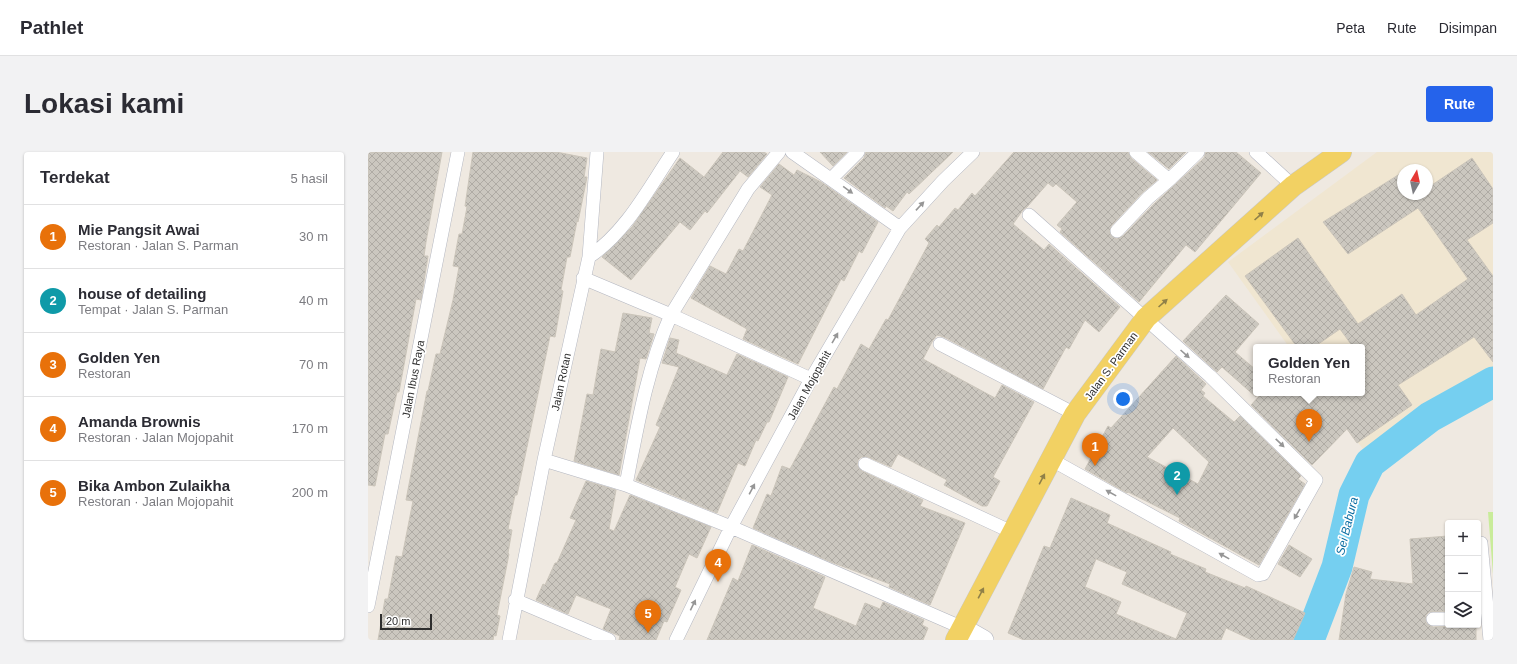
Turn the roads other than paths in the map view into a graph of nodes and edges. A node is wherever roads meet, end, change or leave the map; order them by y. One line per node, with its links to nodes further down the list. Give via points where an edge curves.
1 (458, 152): 33 (street, Jalan Ibus Raya)
2 (597, 152): 18 (street, Jalan Rotan)
3 (673, 152): 18 (street, via 622,228 605,246)
4 (779, 152): 20 (street, via 748,189)
5 (792, 152): 12 (street)
6 (858, 152): 12 (street)
7 (973, 152): 16 (street, Jalan Mojopahit, one-way to 7)
8 (1136, 152): 13 (street)
9 (1198, 152): 13 (street)
10 (1256, 152): 14 (street)
11 (1341, 152): 14 (main road, Jalan S. Parman)
12 (832, 178): 16 (street, one-way to 16)
13 (1169, 180): 17 (street)
14 (1292, 186): 21 (main road, Jalan S. Parman, one-way to 14)
15 (1029, 215): 21 (street)
16 (900, 228): 23 (street, Jalan Mojopahit, one-way to 16)
17 (1117, 231)
18 (589, 257): 19 (street, Jalan Rotan)
19 (583, 278): 20 (street); 25 (street, Jalan Rotan)
20 (671, 315): 23 (street); 28 (street, via 643,399)
21 (1146, 318): 24 (main road, Jalan S. Parman); 26 (street, one-way to 26, via 1314,477 1315,483 1263,574 1255,574)
22 (940, 344): 24 (street)
23 (811, 379): 29 (street, Jalan Mojopahit, one-way to 23)
24 (1075, 414): 26 (main road, Jalan S. Parman)
25 (544, 460): 28 (street); 32 (street, Jalan Rotan)
26 (1052, 460): 30 (main road, Jalan S. Parman, one-way to 26)
27 (865, 464): 30 (street)
28 (626, 485): 29 (street)
29 (731, 527): 37 (street); 40 (street, Jalan Mojopahit, one-way to 29)
30 (1014, 533): 37 (main road, Jalan S. Parman, one-way to 30)
31 (1481, 543): 34 (street)
32 (516, 600): 38 (street, Jalan Rotan); 39 (street)
33 (368, 606)
34 (1483, 615): 42 (street)
35 (1433, 619): 36 (street)
36 (1445, 619)
37 (960, 634): 41 (main road)
38 (508, 640)
39 (609, 640)
40 (676, 640)
41 (984, 640)
42 (1490, 640)

